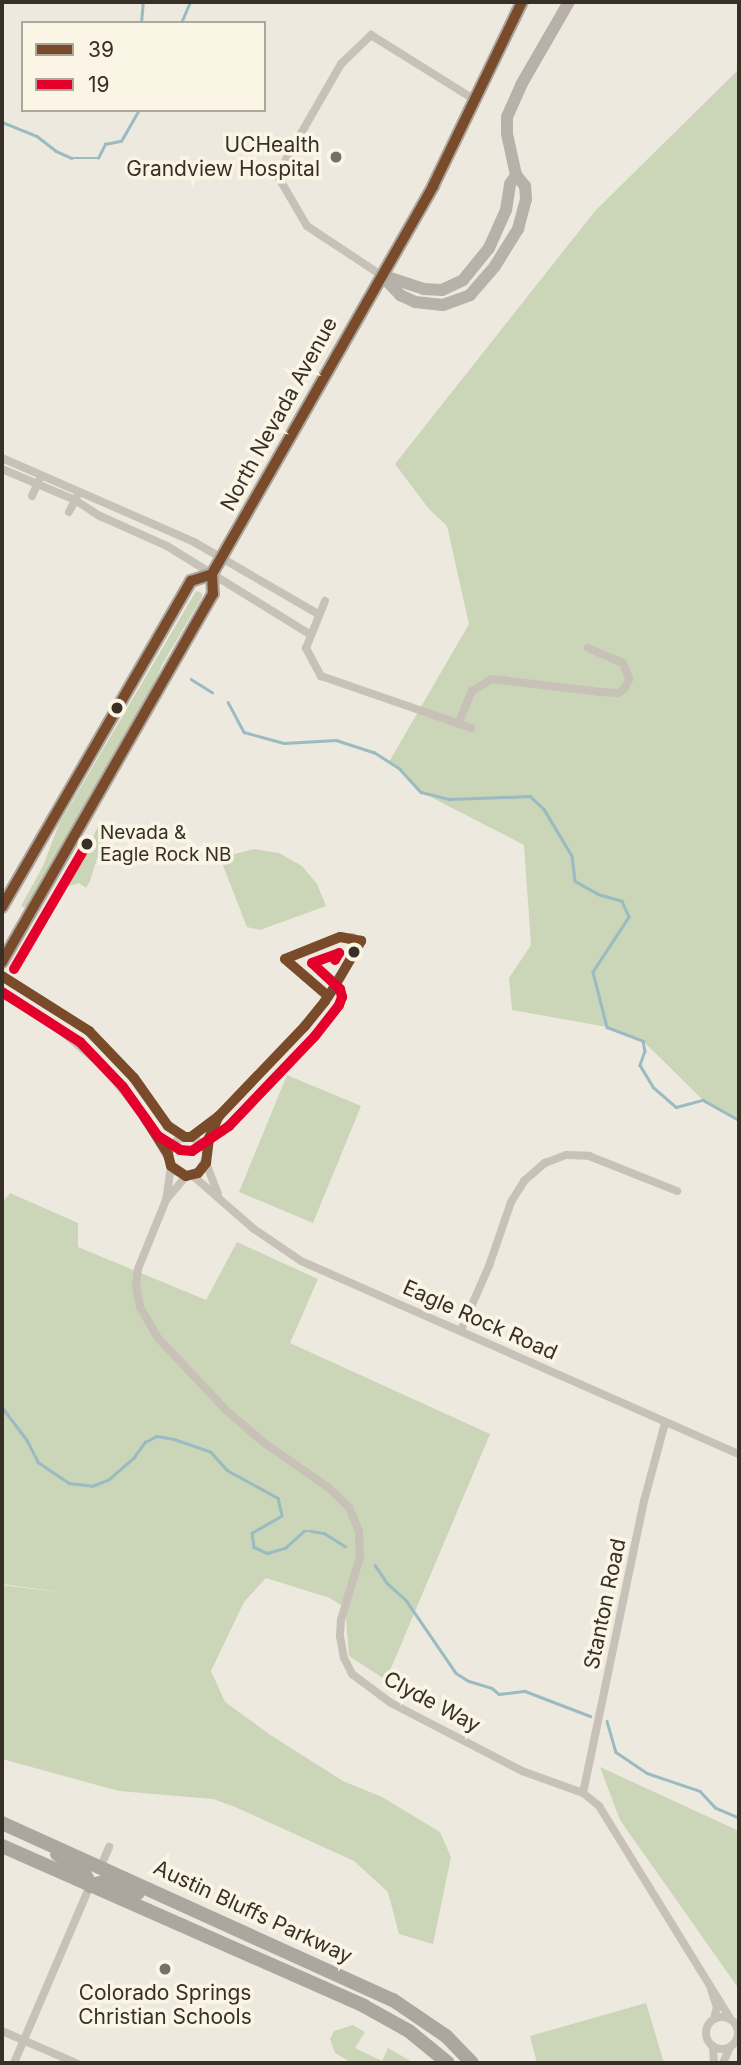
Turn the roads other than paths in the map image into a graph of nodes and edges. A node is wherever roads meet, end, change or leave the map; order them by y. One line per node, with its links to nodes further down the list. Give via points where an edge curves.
1 (522, 2): 3 (main road, North Nevada Avenue)
2 (569, 2): 4 (main road, via 507,117)
3 (475, 100): 5 (main road, North Nevada Avenue, via 433,186); 5 (street, via 370,35 341,64 280,170 279,178 307,226)
4 (516, 175): 5 (main road, via 489,248 463,280 442,290 424,289); 5 (main road, via 525,186 524,214 495,266 470,295 443,305 415,302 400,295)
5 (381, 275): 14 (main road, North Nevada Avenue)
6 (2, 458): 8 (street)
7 (2, 469): 9 (street)
8 (41, 475): 9 (street); 10 (street)
9 (37, 484): 11 (street); 12 (street)
10 (79, 491): 12 (street); 14 (street)
11 (32, 496)
12 (75, 500): 13 (street); 15 (street)
13 (69, 512)
14 (221, 557): 15 (main road, North Nevada Avenue); 17 (street)
15 (212, 574): 18 (street); 22 (main road, North Nevada Avenue, via 191,581); 23 (main road, North Nevada Avenue, via 213,594)
16 (325, 601): 17 (street)
17 (318, 614): 18 (street)
18 (311, 635): 20 (street, via 306,648 321,676)
19 (588, 648): 20 (street, via 623,663 629,679 624,689 601,692 492,679 472,691)
20 (458, 723): 21 (street)
21 (471, 728)
22 (2, 907)
23 (2, 962)
24 (2, 976): 28 (street, via 89,1031 134,1078 168,1126)
25 (2, 994): 30 (street, via 49,1021 102,1065)
26 (328, 996): 26 (street, via 285,959 340,937 361,941); 27 (street)
27 (219, 1116): 28 (street); 29 (street)
28 (188, 1137): 29 (street); 30 (street, via 173,1143)
29 (206, 1150): 31 (street, Eagle Rock Road)
30 (169, 1154): 32 (street)
31 (206, 1163): 33 (street); 35 (street, Eagle Rock Road)
32 (171, 1166): 33 (street, Eagle Rock Road); 36 (street)
33 (189, 1175): 35 (street, Eagle Rock Road); 36 (street)
34 (677, 1191): 37 (street, via 589,1156 566,1155 545,1163 524,1181 511,1202)
35 (219, 1197): 37 (street, Eagle Rock Road, via 286,1253)
36 (166, 1200): 40 (street, Clyde Way, via 138,1269 142,1314 158,1338 248,1430 349,1507 359,1532 360,1557 340,1636 352,1674 391,1703 511,1765)
37 (461, 1330): 38 (street, Eagle Rock Road)
38 (665, 1423): 39 (street, Eagle Rock Road); 40 (street, Stanton Road, via 644,1501)
39 (739, 1454)
40 (583, 1793): 48 (street, Clyde Way, via 610,1820)
41 (2, 1823): 42 (main road, Austin Bluffs Parkway)
42 (24, 1833): 45 (main road, Austin Bluffs Parkway); 46 (main road, via 79,1869)
43 (2, 1846): 46 (main road, Austin Bluffs Parkway)
44 (109, 1847): 45 (street)
45 (101, 1866): 47 (main road, Austin Bluffs Parkway)
46 (90, 1885): 47 (main road, via 106,1881); 52 (street); 57 (main road, Austin Bluffs Parkway, via 364,2006 409,2031)
47 (205, 1913): 58 (main road, Austin Bluffs Parkway, via 393,2000 446,2036)
48 (711, 1989): 49 (street, Clyde Way); 50 (street, Clyde Way, via 717,2007)
49 (730, 2018): 50 (street); 54 (street, via 739,2031)
50 (714, 2019): 53 (street, Clyde Way, via 706,2034)
51 (2, 2031): 52 (street)
52 (24, 2040): 55 (street); 56 (street)
53 (713, 2046): 54 (street); 59 (street, Clyde Way)
54 (730, 2047): 60 (street)
55 (14, 2063)
56 (76, 2063)
57 (448, 2063)
58 (472, 2063)
59 (715, 2063)
60 (723, 2063)

